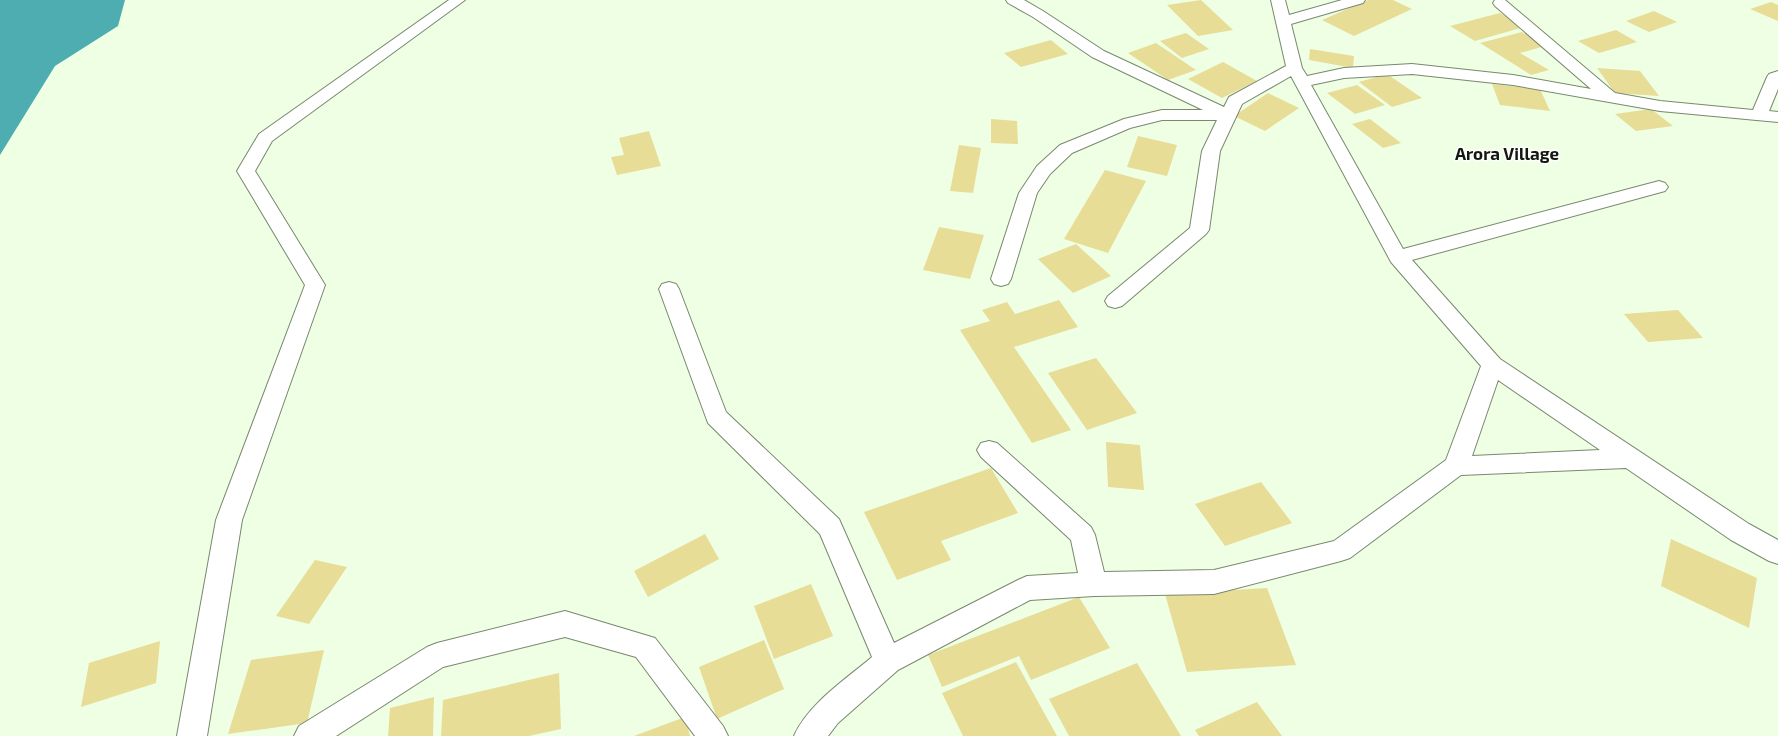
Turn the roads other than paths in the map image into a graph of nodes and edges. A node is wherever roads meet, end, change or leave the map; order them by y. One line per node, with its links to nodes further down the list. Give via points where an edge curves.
1 (458, 0): 25 (street, via 265,138 246,171 315,285 229,520)
2 (1013, 0): 10 (street, via 1098,54)
3 (1278, 0): 6 (street)
4 (1358, 0): 6 (street)
5 (1500, 3): 9 (street)
6 (1284, 21): 7 (street)
7 (1299, 75): 9 (street, via 1412,69 1513,80); 10 (street, via 1235,101); 14 (street)
8 (1778, 76): 11 (street, via 1775,77)
9 (1609, 96): 11 (street, via 1660,106)
10 (1228, 115): 15 (street, via 1162,115 1124,124 1066,149 1043,170 1028,193); 17 (street, via 1211,151 1199,230)
11 (1759, 115): 12 (street)
12 (1778, 117)
13 (1659, 187): 14 (street)
14 (1398, 257): 18 (street)
15 (1001, 279)
16 (669, 289): 24 (street, via 716,417 830,528)
17 (1115, 301)
18 (1492, 365): 20 (street); 21 (street)
19 (989, 450): 23 (street, via 1082,535)
20 (1630, 458): 21 (street); 22 (street, via 1740,532)
21 (1456, 466): 23 (street, via 1341,550 1214,582)
22 (1778, 553)
23 (1094, 584): 24 (street, via 1027,588)
24 (888, 661): 28 (street, via 828,713)
25 (192, 736)
26 (309, 736): 27 (street, via 437,656 565,624 645,647)
27 (713, 736)
28 (809, 736)

